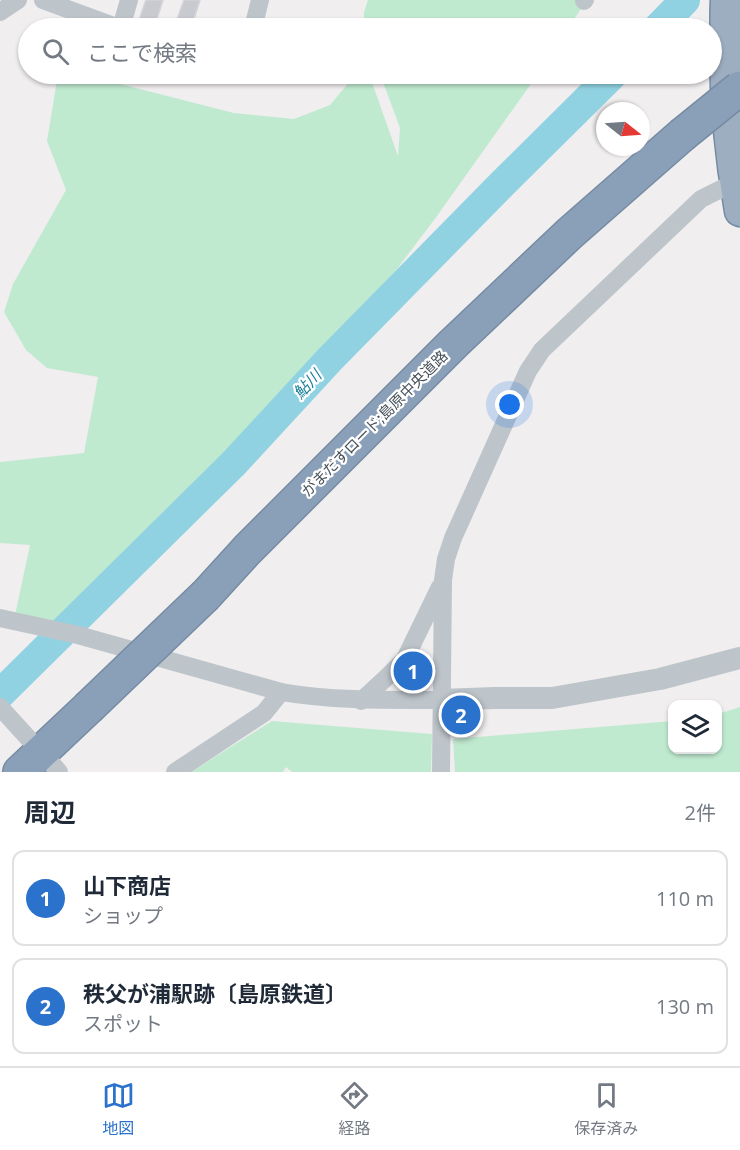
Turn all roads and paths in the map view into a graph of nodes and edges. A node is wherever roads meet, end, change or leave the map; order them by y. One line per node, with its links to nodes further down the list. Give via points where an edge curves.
1 (18, 0): 6 (street)
2 (43, 0): 7 (street)
3 (129, 0): 8 (street)
4 (260, 0): 9 (street)
5 (731, 4): 11 (highway, via 725,73)
6 (0, 12)
7 (92, 18)
8 (123, 18)
9 (256, 18)
10 (740, 88): 20 (highway, がまだすロード;島原中央道路, bridge, via 569,234 453,344 206,595)
11 (737, 196): 12 (street, via 701,199 542,350 528,371 453,538)
12 (443, 580): 16 (street, via 405,659); 17 (street)
13 (0, 618): 15 (street, via 78,635)
14 (740, 658): 17 (street, via 660,679 552,698)
15 (281, 692): 16 (street); 21 (street, via 264,713)
16 (361, 700): 17 (street)
17 (441, 700): 22 (street)
18 (0, 708): 19 (street)
19 (29, 740)
20 (20, 772)
21 (175, 772)
22 (441, 772)

